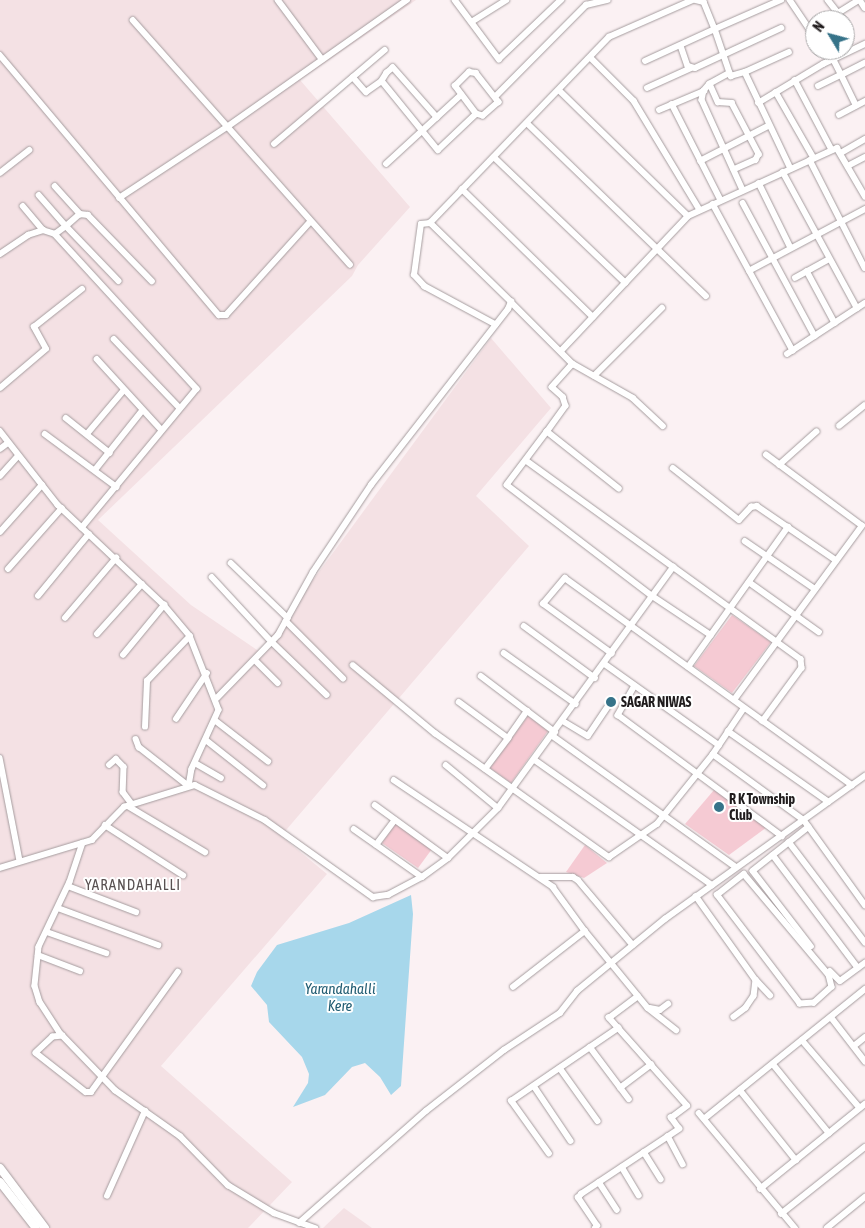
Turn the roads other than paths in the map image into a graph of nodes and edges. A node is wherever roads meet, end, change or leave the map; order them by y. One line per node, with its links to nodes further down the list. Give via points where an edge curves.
1 (278, 0): 28 (street)
2 (407, 0): 28 (street)
3 (456, 0): 18 (street)
4 (506, 0): 18 (street)
5 (561, 0): 18 (street, via 499,59 480,36)
6 (607, 0): 46 (street, via 586,5)
7 (694, 0): 13 (street); 27 (street, via 609,37)
8 (712, 0): 13 (street)
9 (781, 0): 21 (street)
10 (790, 0): 19 (street)
11 (828, 0): 15 (street)
12 (860, 0): 14 (street); 16 (street)
13 (704, 2): 21 (street)
14 (865, 8)
15 (836, 10)
16 (843, 10)
17 (133, 20): 57 (street)
18 (473, 21)
19 (805, 23)
20 (781, 28): 25 (street)
21 (715, 29): 22 (street); 25 (street)
22 (681, 46): 30 (street); 32 (street)
23 (386, 50): 36 (street)
24 (790, 52): 33 (street)
25 (724, 54): 32 (street); 34 (street)
26 (0, 55): 83 (street)
27 (591, 58): 42 (street); 89 (street, via 634,101)
28 (322, 59): 57 (street)
29 (831, 60): 35 (street); 37 (street)
30 (645, 61)
31 (865, 63): 35 (street)
32 (691, 68): 41 (street)
33 (745, 72): 34 (street, via 735,77); 48 (street)
34 (730, 73): 39 (street)
35 (840, 75): 40 (street); 50 (street)
36 (353, 77): 38 (street, via 366,92); 61 (street)
37 (795, 80): 44 (street); 64 (street)
38 (382, 81): 54 (street, via 394,68); 58 (street)
39 (710, 84): 43 (street); 59 (street, via 718,102 732,103)
40 (818, 86)
41 (647, 88)
42 (559, 90): 55 (street); 91 (street)
43 (704, 91): 49 (street); 62 (street, via 702,100)
44 (776, 92): 48 (street); 68 (street)
45 (461, 95): 46 (street, via 455,86 469,72 476,73); 52 (street); 54 (street)
46 (496, 96): 52 (street, via 499,102 492,110 483,116)
47 (865, 101): 50 (street)
48 (758, 103): 56 (street)
49 (672, 104): 51 (street); 69 (street)
50 (856, 106): 53 (street)
51 (659, 110)
52 (476, 114): 58 (street, via 438,150)
53 (839, 115)
54 (437, 118): 58 (street)
55 (527, 123): 66 (street); 99 (street)
56 (768, 126): 59 (street); 72 (street)
57 (227, 127): 83 (street); 92 (street)
58 (423, 131): 70 (street)
59 (749, 136): 62 (street); 73 (street, via 758,157)
60 (865, 139): 65 (street)
61 (274, 144)
62 (724, 149): 69 (street); 73 (street)
63 (29, 150): 75 (street)
64 (832, 150): 65 (street, via 837,148); 68 (street)
65 (841, 153): 71 (street)
66 (494, 157): 79 (street); 111 (street)
67 (865, 157): 71 (street)
68 (812, 159): 72 (street); 93 (street)
69 (700, 161): 84 (street)
70 (386, 164)
71 (848, 166): 78 (street)
72 (791, 169): 74 (street)
73 (734, 170): 80 (street)
74 (783, 172): 76 (street); 98 (street)
75 (0, 173)
76 (759, 183): 80 (street); 100 (street)
77 (55, 186): 90 (street)
78 (862, 186): 82 (street)
79 (462, 189): 94 (street); 118 (street)
80 (743, 190): 84 (street)
81 (39, 195): 95 (street)
82 (865, 196)
83 (119, 198): 92 (street, via 223,316)
84 (721, 200): 86 (street)
85 (743, 202): 102 (street)
86 (713, 204): 89 (street); 106 (street)
87 (23, 206): 96 (street)
88 (865, 209): 93 (street)
89 (700, 210): 91 (street)
90 (80, 214): 95 (street); 110 (street, via 88,215)
91 (688, 216): 99 (street)
92 (310, 222): 104 (street)
93 (840, 222): 98 (street); 105 (street)
94 (430, 224): 114 (street); 120 (street, via 421,224 414,275 425,287)
95 (66, 226): 97 (street); 109 (street)
96 (43, 230): 97 (street); 101 (street)
97 (55, 234): 130 (street, via 197,389)
98 (816, 235): 100 (street); 103 (street)
99 (658, 248): 111 (street); 113 (street)
100 (791, 248): 102 (street)
101 (0, 254)
102 (771, 258): 106 (street); 121 (street)
103 (829, 259): 107 (street); 117 (street)
104 (350, 264)
105 (865, 268)
106 (749, 271): 121 (street, via 790,352)
107 (807, 271): 108 (street); 119 (street)
108 (795, 278)
109 (119, 281)
110 (152, 281)
111 (626, 283): 118 (street)
112 (82, 289): 127 (street, via 34,327 46,349)
113 (706, 296)
114 (511, 302): 120 (street); 123 (street)
115 (865, 303): 117 (street)
116 (662, 308): 126 (street)
117 (857, 308): 119 (street)
118 (593, 317): 123 (street)
119 (835, 323): 121 (street)
120 (496, 325): 176 (street, via 371,485 313,572)
121 (815, 336)
122 (114, 339): 130 (street)
123 (561, 351): 125 (street)
124 (97, 359): 128 (street)
125 (573, 364): 126 (street); 137 (street, via 552,387 563,397 566,406)
126 (594, 376): 133 (street, via 633,398)
127 (0, 388)
128 (124, 390): 131 (street); 140 (street)
129 (865, 405): 134 (street)
130 (180, 408): 135 (street)
131 (142, 411): 135 (street); 143 (street)
132 (66, 418): 140 (street)
133 (663, 426)
134 (839, 426)
135 (161, 429): 152 (street)
136 (0, 431): 141 (street)
137 (547, 432): 146 (street); 153 (street)
138 (816, 432): 147 (street)
139 (45, 434): 149 (street)
140 (87, 434): 143 (street)
141 (8, 442): 142 (street); 145 (street)
142 (0, 450)
143 (110, 453): 149 (street)
144 (766, 455): 147 (street)
145 (18, 456): 150 (street); 151 (street)
146 (527, 460): 164 (street); 170 (street, via 507,486)
147 (779, 465): 162 (street, via 862,526)
148 (673, 468): 155 (street, via 739,520 754,506)
149 (95, 470): 152 (street)
150 (0, 476)
151 (42, 485): 154 (street); 157 (street)
152 (118, 487): 156 (street)
153 (619, 489)
154 (62, 508): 156 (street); 165 (street)
155 (788, 527): 160 (street); 162 (street)
156 (82, 528): 158 (street)
157 (0, 532)
158 (89, 534): 161 (street); 171 (street)
159 (746, 541): 160 (street)
160 (767, 556): 167 (street); 169 (street)
161 (116, 558): 168 (street); 175 (street)
162 (836, 560): 169 (street)
163 (231, 563): 176 (street)
164 (673, 567): 170 (street); 173 (street)
165 (8, 569)
166 (212, 577): 184 (street)
167 (749, 582): 173 (street); 174 (street)
168 (142, 584): 172 (street); 180 (street)
169 (815, 589): 174 (street)
170 (651, 595): 178 (street); 181 (street)
171 (38, 596)
172 (164, 605): 182 (street); 187 (street)
173 (730, 608): 181 (street); 183 (street)
174 (796, 615): 179 (street); 183 (street)
175 (65, 618)
176 (287, 620): 184 (street); 194 (street)
177 (524, 626): 195 (street)
178 (630, 627): 186 (street); 186 (street, via 565,578 543,604); 191 (street)
179 (819, 632)
180 (97, 634)
181 (711, 635): 191 (street)
182 (190, 636): 192 (street); 210 (street, via 148,681)
183 (776, 641): 200 (street); 209 (street, via 801,659 802,668)
184 (272, 642): 188 (street); 198 (street)
185 (504, 653): 202 (street)
186 (612, 654): 189 (street)
187 (123, 655)
188 (256, 661): 196 (street); 199 (street)
189 (605, 664): 195 (street); 197 (street)
190 (353, 666): 224 (street)
191 (688, 667): 200 (street)
192 (207, 673): 199 (street); 206 (street)
193 (481, 676): 205 (street)
194 (343, 678)
195 (595, 678): 202 (street)
196 (278, 682)
197 (635, 686): 216 (street); 225 (street, via 618,715)
198 (328, 695)
199 (217, 698): 207 (street, via 220,710)
200 (734, 700): 204 (street)
201 (460, 702): 213 (street)
202 (576, 704): 208 (street)
203 (608, 708): 208 (street, via 588,736)
204 (744, 708): 209 (street); 211 (street)
205 (527, 711): 212 (street); 213 (street)
206 (176, 719)
207 (216, 721): 215 (street); 220 (street)
208 (563, 721): 212 (street)
209 (763, 721): 230 (street)
210 (145, 727)
211 (728, 732): 216 (street); 233 (street)
212 (554, 734): 219 (street); 237 (street)
213 (508, 738): 224 (street)
214 (136, 739): 231 (street, via 140,747)
215 (206, 740): 221 (street); 229 (street)
216 (719, 745): 217 (street)
217 (713, 754): 225 (street); 239 (street)
218 (0, 758): 252 (street)
219 (535, 760): 232 (street); 244 (street)
220 (268, 761)
221 (195, 763): 227 (street); 231 (street)
222 (109, 765): 234 (street, via 116,759 124,767 123,792)
223 (446, 765): 236 (street)
224 (485, 770): 232 (street)
225 (698, 774): 237 (street); 245 (street)
226 (865, 776): 230 (street)
227 (221, 778)
228 (394, 780): 243 (street)
229 (263, 785)
230 (852, 785): 233 (street)
231 (189, 786): 234 (street); 257 (street, via 195,785 265,820 373,897 388,896)
232 (513, 789): 236 (street); 244 (street, via 605,856 609,857)
233 (828, 802): 239 (street)
234 (130, 805): 240 (street); 249 (street)
235 (375, 805): 238 (street)
236 (498, 808): 243 (street)
237 (664, 816): 244 (street); 253 (street)
238 (395, 820): 248 (street); 251 (street)
239 (804, 820): 241 (street); 245 (street)
240 (105, 825): 247 (street, via 92,840); 256 (street)
241 (809, 827): 246 (street); 265 (street)
242 (354, 829): 248 (street)
243 (473, 835): 251 (street); 258 (street, via 527,872)
244 (642, 835): 261 (street)
245 (782, 836): 253 (street)
246 (789, 842): 250 (street); 270 (street)
247 (83, 843): 252 (street); 262 (street)
248 (376, 845): 257 (street)
249 (205, 852)
250 (772, 855): 277 (street); 277 (street, via 754,873 836,979 842,981)
251 (448, 858): 257 (street)
252 (20, 861): 254 (street)
253 (736, 867): 255 (street)
254 (0, 868)
255 (728, 873): 259 (street); 260 (street)
256 (183, 875)
257 (422, 877)
258 (540, 877): 268 (street, via 553,887); 272 (street, via 573,877 578,880)
259 (718, 880): 261 (street); 263 (street)
260 (735, 880): 263 (street); 263 (street, via 744,874 750,878 829,975 832,987 814,1003 800,1004 791,993 717,895)
261 (712, 885): 264 (street)
262 (68, 886): 266 (street); 267 (street)
263 (724, 887)
264 (696, 896): 272 (street); 280 (street)
265 (865, 905)
266 (58, 908): 269 (street); 271 (street)
267 (136, 912)
268 (584, 931): 275 (street); 281 (street)
269 (47, 932): 273 (street); 274 (street)
270 (865, 942)
271 (158, 945)
272 (633, 945): 275 (street)
273 (106, 953)
274 (38, 955): 278 (street); 291 (street, via 35,986 40,1002)
275 (611, 963): 284 (street); 329 (street, via 577,992 560,1013 504,1050 426,1111)
276 (865, 963): 277 (street)
277 (858, 968)
278 (80, 971)
279 (178, 972): 300 (street)
280 (756, 980): 283 (street); 287 (street, via 754,996)
281 (513, 987)
282 (865, 989): 288 (street)
283 (770, 995)
284 (638, 996): 286 (street); 289 (street, via 609,1018)
285 (668, 1004): 286 (street, via 660,1010)
286 (648, 1008): 290 (street)
287 (734, 1017)
288 (831, 1017): 293 (street); 294 (street)
289 (618, 1028): 295 (street); 298 (street)
290 (676, 1030)
291 (63, 1036): 300 (street); 300 (street, via 53,1037 36,1053 86,1092 96,1088)
292 (865, 1038): 294 (street)
293 (802, 1040): 297 (street); 305 (street)
294 (854, 1046): 296 (street)
295 (590, 1047): 299 (street); 302 (street)
296 (865, 1061)
297 (773, 1064): 303 (street); 310 (street)
298 (650, 1065): 302 (street); 311 (street, via 687,1106 671,1118 679,1129)
299 (560, 1068): 301 (street); 309 (street)
300 (104, 1078): 306 (street)
301 (534, 1086): 312 (street); 315 (street, via 511,1101)
302 (620, 1088): 304 (street)
303 (740, 1090): 308 (street); 316 (street)
304 (629, 1099)
305 (862, 1106): 310 (street)
306 (145, 1111): 325 (street); 329 (street, via 180,1136 228,1185 257,1204)
307 (699, 1113): 308 (street)
308 (704, 1119): 323 (street)
309 (598, 1121)
310 (830, 1133): 316 (street)
311 (668, 1136): 314 (street); 317 (street)
312 (571, 1140)
313 (865, 1147): 328 (street)
314 (644, 1152): 318 (street); 320 (street)
315 (550, 1154)
316 (796, 1160): 323 (street)
317 (683, 1164)
318 (622, 1167): 322 (street); 324 (street)
319 (0, 1168): 331 (main road)
320 (661, 1179)
321 (0, 1182): 330 (main road)
322 (599, 1182): 327 (street); 333 (street, via 578,1198 597,1226)
323 (760, 1189): 328 (street)
324 (639, 1194)
325 (107, 1196)
326 (865, 1197): 335 (street)
327 (617, 1210)
328 (781, 1214): 334 (street)
329 (299, 1223): 332 (street)
330 (36, 1228)
331 (45, 1228)
332 (315, 1228)
333 (595, 1228)
334 (795, 1228)
335 (827, 1228)

